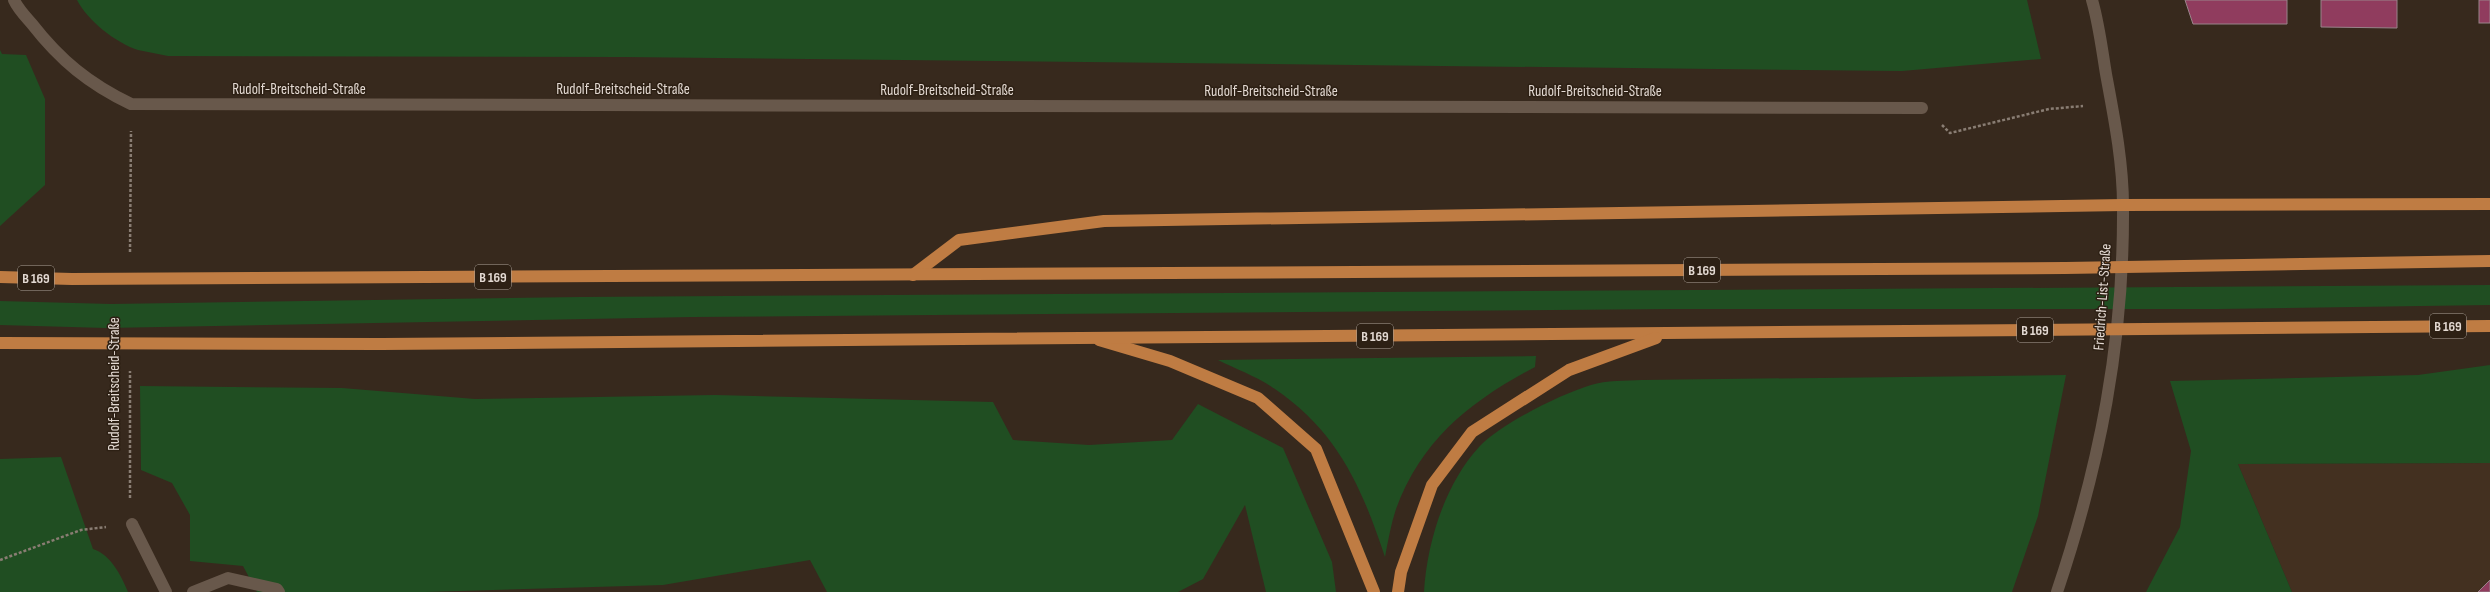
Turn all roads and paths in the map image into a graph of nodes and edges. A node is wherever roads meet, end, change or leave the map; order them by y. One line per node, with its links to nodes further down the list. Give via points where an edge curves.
1 (14, 0): 4 (street, Rudolf-Breitscheid-Straße, via 49,47 69,66 109,94 130,104)
2 (2092, 0): 3 (street, Friedrich-List-Straße)
3 (2111, 103): 4 (path, via 2048,109 1950,132); 7 (street, Friedrich-List-Straße)
4 (1922, 108)
5 (131, 156): 8 (path)
6 (2490, 204): 7 (highway)
7 (2123, 206): 10 (highway, via 1104,221 959,240); 25 (street, Friedrich-List-Straße, via 2120,317 2112,378 2095,465)
8 (130, 257)
9 (2490, 261): 10 (highway, B 169, via 2057,268)
10 (913, 275): 11 (highway, B 169, via 72,279)
11 (0, 277)
12 (2490, 326): 13 (highway, B 169)
13 (1664, 335): 14 (highway, B 169); 24 (highway, via 1569,370 1472,432 1432,485 1401,572)
14 (1086, 336): 15 (highway, B 169, via 382,344); 23 (highway, via 1170,361 1258,398 1316,449)
15 (0, 343)
16 (130, 366): 17 (path, Rudolf-Breitscheid-Straße)
17 (130, 468)
18 (132, 524): 19 (path, via 81,530); 20 (street)
19 (0, 560)
20 (166, 592)
21 (193, 592): 22 (street, via 228,578 277,589)
22 (280, 592)
23 (1374, 592)
24 (1398, 592)
25 (2057, 592)

